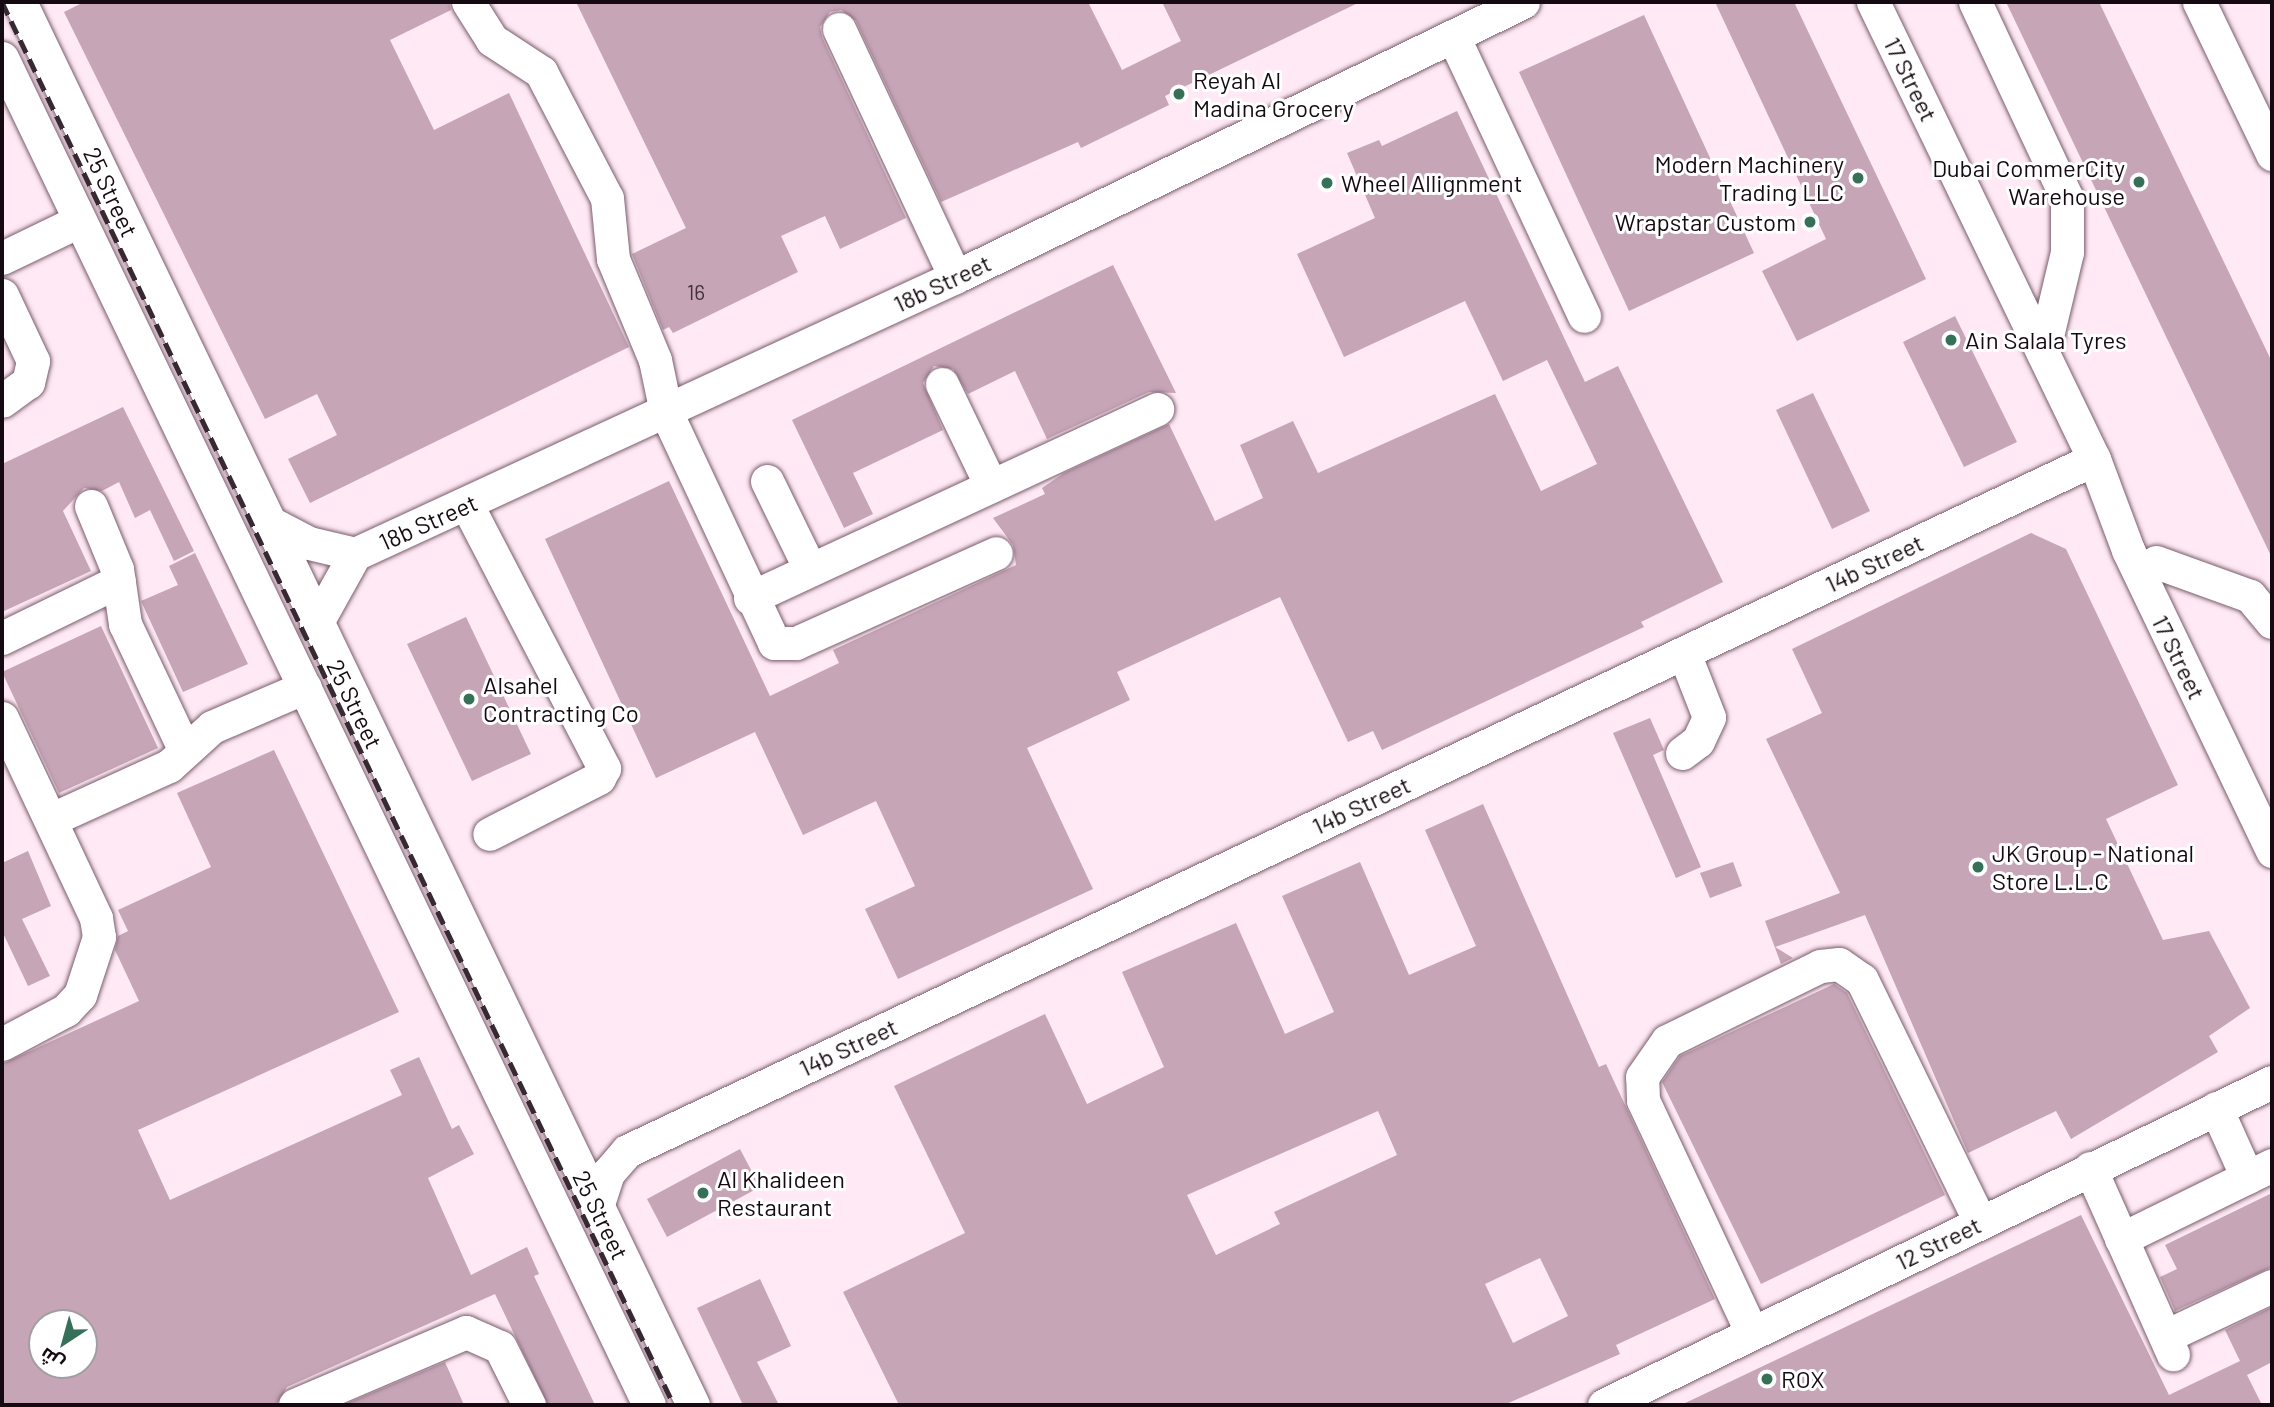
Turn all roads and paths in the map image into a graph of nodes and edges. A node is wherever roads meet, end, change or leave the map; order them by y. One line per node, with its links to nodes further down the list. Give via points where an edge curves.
1 (20, 2): 26 (street, 25 Street)
2 (468, 2): 20 (street, via 492,40 541,72 607,198 613,259 655,360)
3 (1523, 2): 8 (street, 18b Street)
4 (1874, 2): 16 (street, 17 Street)
5 (1975, 2): 16 (street, via 2067,198 2067,252)
6 (2199, 2): 10 (street)
7 (839, 29): 13 (street)
8 (1453, 36): 13 (street, 18b Street); 15 (street)
9 (2, 58): 11 (street, 25 Street)
10 (2272, 154)
11 (79, 221): 12 (street); 37 (street, 25 Street)
12 (2, 258)
13 (955, 277): 20 (street, 18b Street)
14 (2, 295): 18 (street, via 33,361 28,382)
15 (1584, 316)
16 (2043, 353): 21 (street, 17 Street)
17 (942, 384): 23 (street)
18 (2, 401)
19 (1157, 410): 23 (street)
20 (666, 412): 24 (street, 18b Street); 32 (street)
21 (2094, 460): 29 (street, 17 Street); 36 (street, 14b Street); 45 (street, 17 Street, via 2128,550)
22 (767, 481): 30 (street)
23 (991, 486): 30 (street)
24 (467, 505): 28 (street, 18b Street); 44 (street, via 604,768 599,778)
25 (91, 506): 31 (street)
26 (267, 521): 28 (street, 18b Street, via 309,543); 34 (street, 25 Street)
27 (996, 553): 32 (street, via 785,646 767,634)
28 (355, 554): 34 (street, 18b Street)
29 (2156, 562): 33 (street, via 2250,596); 42 (street, 17 Street)
30 (810, 569): 32 (street)
31 (119, 581): 35 (street); 39 (street, via 125,624)
32 (750, 598)
33 (2272, 622)
34 (316, 624): 49 (street, 25 Street)
35 (2, 638)
36 (1684, 653): 40 (street, via 1709,717 1698,741); 50 (street, 14b Street)
37 (305, 687): 39 (street, via 212,727); 60 (street, 25 Street)
38 (2, 718): 41 (street)
39 (185, 751): 43 (street, via 169,766)
40 (1682, 753)
41 (13, 770): 43 (street)
42 (2272, 800)
43 (52, 819): 46 (street, via 96,918 97,958 66,1010)
44 (489, 834)
45 (2272, 851)
46 (2, 1044)
47 (2272, 1082): 48 (street, 12 Street)
48 (2216, 1108): 51 (street, 12 Street); 52 (street)
49 (561, 1132): 50 (street); 53 (street, 25 Street)
50 (627, 1151): 53 (street, 14b Street, via 608,1174)
51 (2090, 1168): 54 (street, 12 Street); 55 (street)
52 (2260, 1171): 55 (street)
53 (597, 1207): 61 (street, 25 Street)
54 (1980, 1222): 57 (street, 12 Street); 57 (street, via 1862,980 1839,964 1820,966 1667,1041 1642,1077 1643,1100)
55 (2121, 1238): 56 (street, via 2170,1345)
56 (2272, 1286)
57 (1752, 1334): 62 (street, 12 Street)
58 (295, 1405): 59 (street, via 466,1332 500,1347)
59 (529, 1405)
60 (649, 1405)
61 (693, 1405)
62 (1604, 1405)

